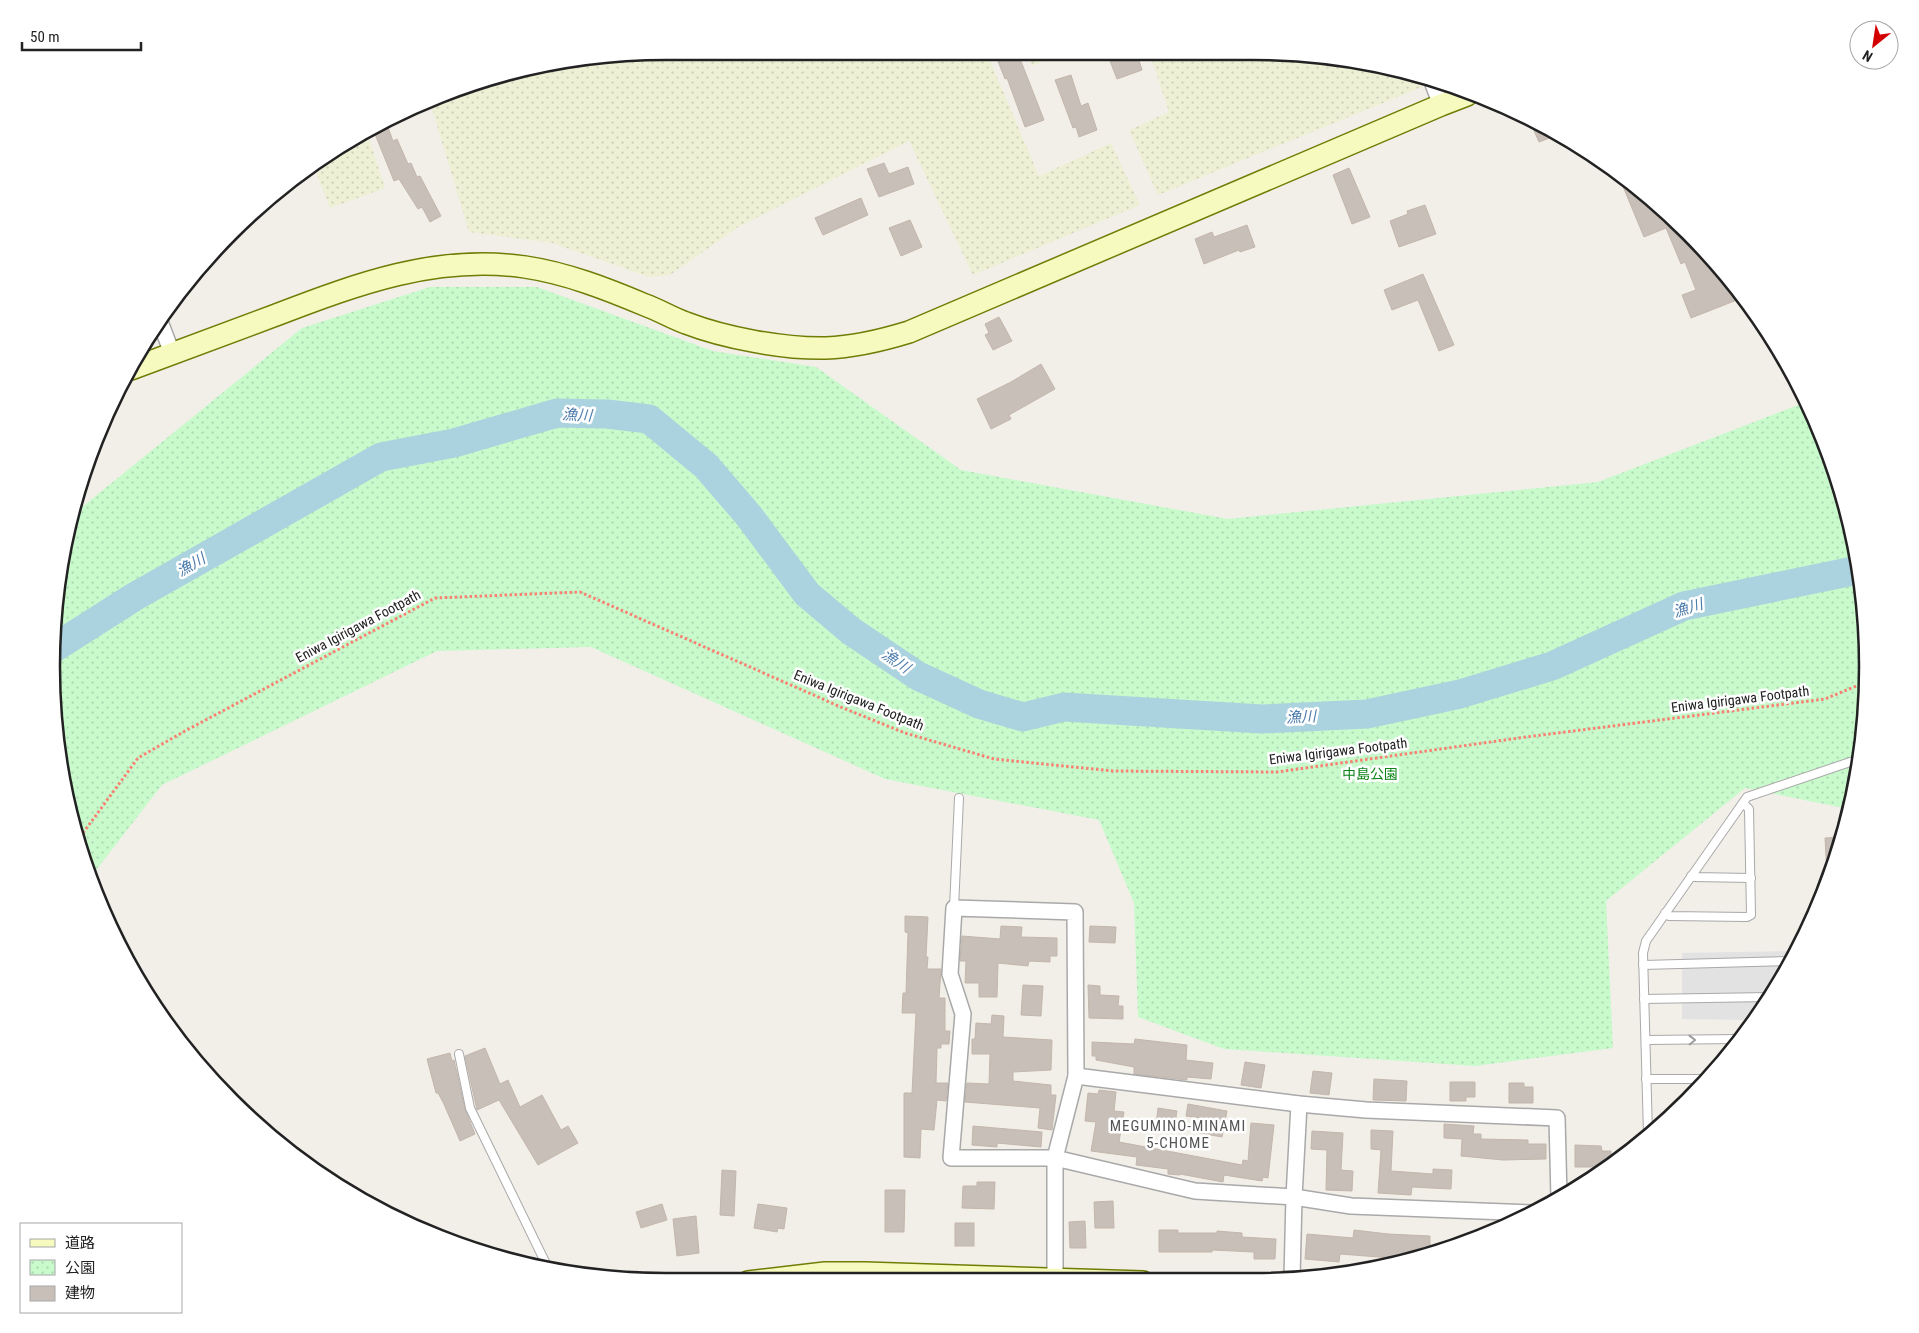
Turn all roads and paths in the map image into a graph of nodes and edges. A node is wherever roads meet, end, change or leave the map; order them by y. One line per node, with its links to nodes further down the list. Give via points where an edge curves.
1 (1435, 88): 3 (street)
2 (1461, 97): 3 (street)
3 (1441, 105): 5 (street, via 909,332 866,343 826,348 775,344 727,335 687,323 572,278 525,267 478,265 428,268 385,276)
4 (163, 328): 5 (street)
5 (172, 353): 6 (street)
6 (140, 365)
7 (1859, 685): 11 (path, Eniwa Igirigawa Footpath, via 1825,699 1277,772 1113,771 994,759 905,733 580,592 436,598 138,758)
8 (1851, 763): 10 (lane, via 1747,797)
9 (958, 798): 14 (lane)
10 (1743, 803): 12 (lane); 13 (lane, via 1749,809)
11 (84, 832)
12 (1691, 876): 13 (lane); 15 (lane)
13 (1751, 878): 15 (lane, via 1752,911 1747,917 1669,916)
14 (954, 908): 23 (street, via 1074,912); 28 (street, via 950,974 963,1014 950,1158)
15 (1665, 913): 17 (lane, via 1646,941)
16 (1783, 961): 17 (lane)
17 (1643, 965): 19 (lane)
18 (1761, 997): 19 (lane)
19 (1644, 999): 21 (lane)
20 (1731, 1039): 21 (lane, one-way to 20)
21 (1646, 1040): 24 (lane)
22 (459, 1054): 32 (lane, via 470,1108)
23 (1076, 1076): 26 (street); 28 (street)
24 (1646, 1079): 25 (lane); 27 (lane)
25 (1696, 1079)
26 (1299, 1104): 29 (street, via 1557,1118); 30 (street)
27 (1649, 1125)
28 (1055, 1158): 30 (street, via 1195,1191); 34 (street)
29 (1559, 1190)
30 (1294, 1197): 31 (street, via 1351,1206); 33 (street)
31 (1516, 1212)
32 (543, 1260)
33 (1292, 1272)
34 (1055, 1273)

